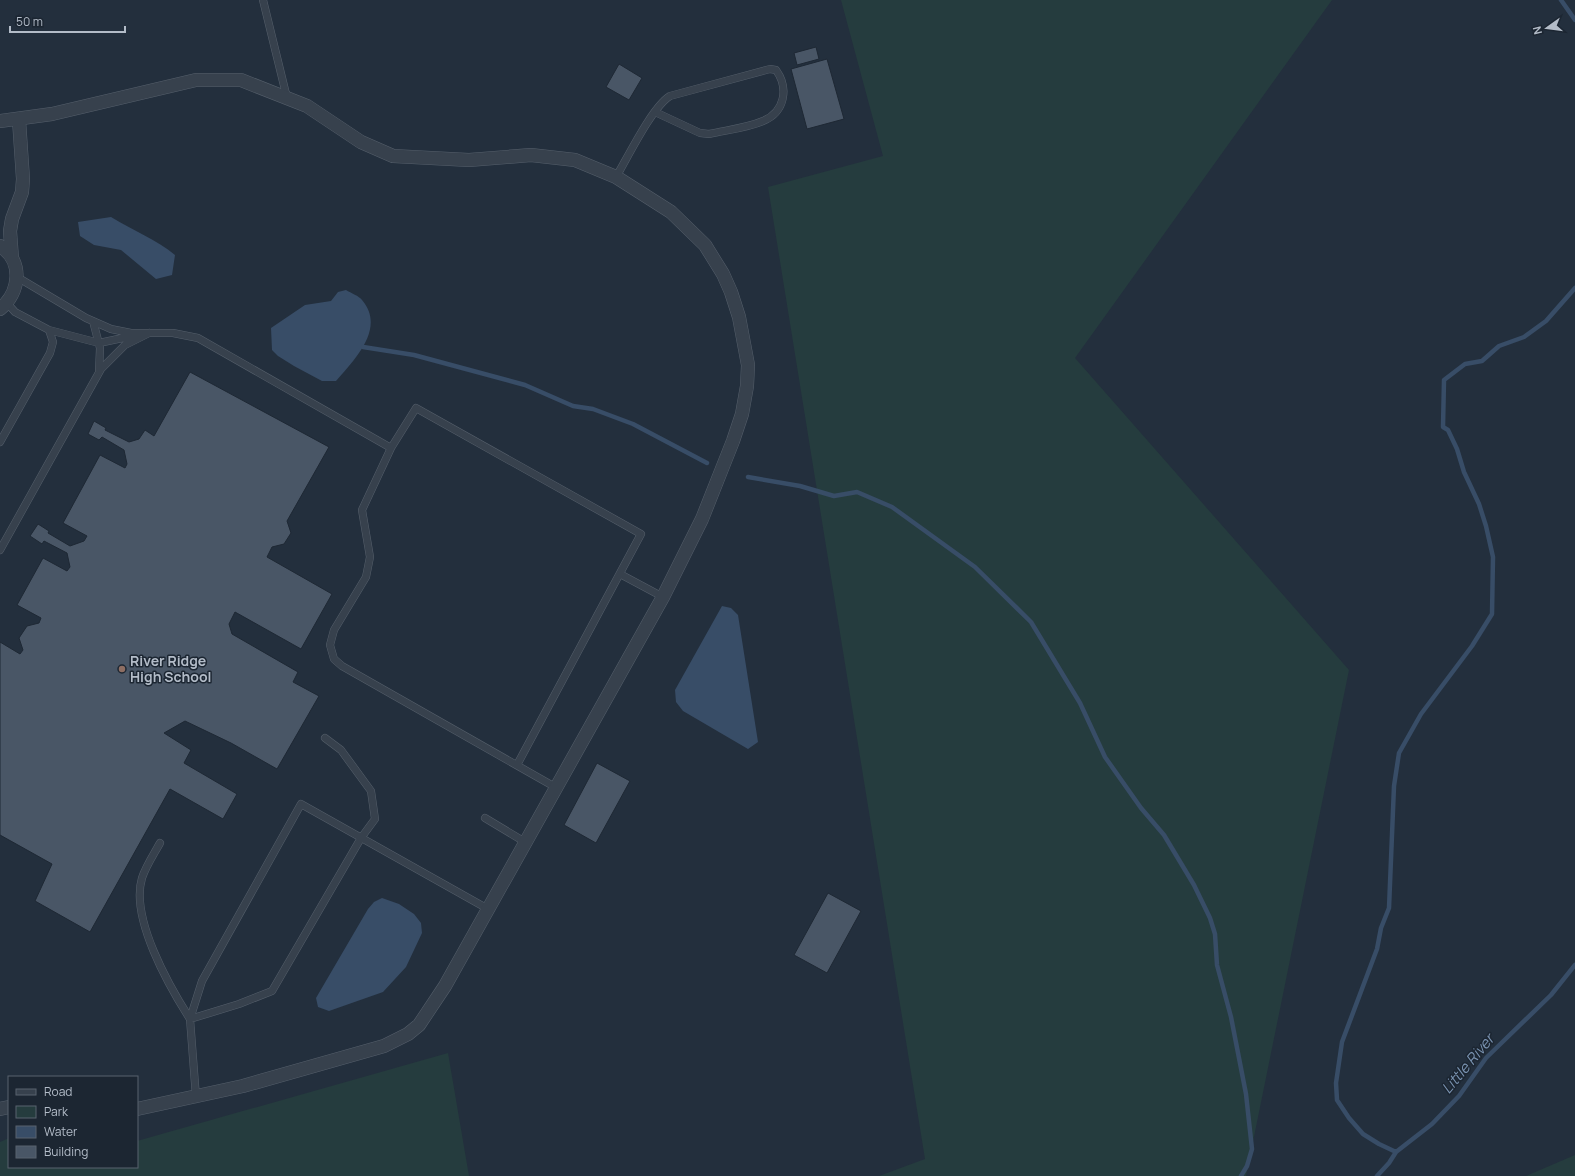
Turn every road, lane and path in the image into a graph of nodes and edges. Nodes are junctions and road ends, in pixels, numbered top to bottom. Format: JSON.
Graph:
{"nodes":[{"id":1,"x":263,"y":0,"type":"edge"},
{"id":2,"x":287,"y":98,"type":"junction"},
{"id":3,"x":655,"y":112,"type":"junction"},
{"id":4,"x":19,"y":120,"type":"junction"},
{"id":5,"x":0,"y":121,"type":"edge"},
{"id":6,"x":616,"y":177,"type":"junction"},
{"id":7,"x":12,"y":219,"type":"junction"},
{"id":8,"x":0,"y":229,"type":"edge"},
{"id":9,"x":0,"y":246,"type":"edge"},
{"id":10,"x":12,"y":258,"type":"junction"},
{"id":11,"x":17,"y":277,"type":"junction"},
{"id":12,"x":4,"y":306,"type":"edge"},
{"id":13,"x":92,"y":321,"type":"junction"},
{"id":14,"x":49,"y":330,"type":"junction"},
{"id":15,"x":151,"y":332,"type":"junction"},
{"id":16,"x":99,"y":343,"type":"junction"},
{"id":17,"x":97,"y":378,"type":"junction"},
{"id":18,"x":0,"y":442,"type":"edge"},
{"id":19,"x":391,"y":448,"type":"junction"},
{"id":20,"x":0,"y":550,"type":"edge"},
{"id":21,"x":620,"y":574,"type":"junction"},
{"id":22,"x":663,"y":597,"type":"junction"},
{"id":23,"x":325,"y":738,"type":"dead end"},
{"id":24,"x":517,"y":765,"type":"junction"},
{"id":25,"x":556,"y":787,"type":"junction"},
{"id":26,"x":485,"y":818,"type":"dead end"},
{"id":27,"x":361,"y":838,"type":"junction"},
{"id":28,"x":525,"y":842,"type":"junction"},
{"id":29,"x":160,"y":843,"type":"dead end"},
{"id":30,"x":488,"y":909,"type":"junction"},
{"id":31,"x":190,"y":1019,"type":"junction"},
{"id":32,"x":196,"y":1097,"type":"junction"},
{"id":33,"x":138,"y":1109,"type":"edge"}],
"edges":[{"from":1,"to":2,"type":"lane"},
{"from":2,"to":4,"type":"street"},
{"from":2,"to":6,"type":"street"},
{"from":3,"to":3,"type":"lane"},
{"from":3,"to":6,"type":"lane"},
{"from":4,"to":5,"type":"street"},
{"from":4,"to":7,"type":"street"},
{"from":6,"to":22,"type":"street"},
{"from":7,"to":8,"type":"street"},
{"from":7,"to":10,"type":"street"},
{"from":9,"to":10,"type":"street"},
{"from":10,"to":11,"type":"street"},
{"from":11,"to":12,"type":"street"},
{"from":11,"to":13,"type":"lane"},
{"from":12,"to":14,"type":"lane"},
{"from":13,"to":15,"type":"lane"},
{"from":13,"to":16,"type":"lane"},
{"from":14,"to":16,"type":"lane"},
{"from":14,"to":18,"type":"lane"},
{"from":15,"to":16,"type":"lane"},
{"from":15,"to":17,"type":"lane"},
{"from":15,"to":19,"type":"lane"},
{"from":16,"to":17,"type":"lane"},
{"from":17,"to":20,"type":"lane"},
{"from":19,"to":21,"type":"lane"},
{"from":19,"to":24,"type":"lane"},
{"from":21,"to":22,"type":"lane"},
{"from":21,"to":24,"type":"lane"},
{"from":22,"to":25,"type":"street"},
{"from":23,"to":27,"type":"lane"},
{"from":24,"to":25,"type":"lane"},
{"from":25,"to":28,"type":"street"},
{"from":26,"to":28,"type":"lane"},
{"from":27,"to":30,"type":"lane"},
{"from":27,"to":31,"type":"lane"},
{"from":27,"to":31,"type":"lane"},
{"from":28,"to":30,"type":"street"},
{"from":29,"to":31,"type":"lane"},
{"from":30,"to":32,"type":"street"},
{"from":31,"to":32,"type":"lane"},
{"from":32,"to":33,"type":"street"}]}
